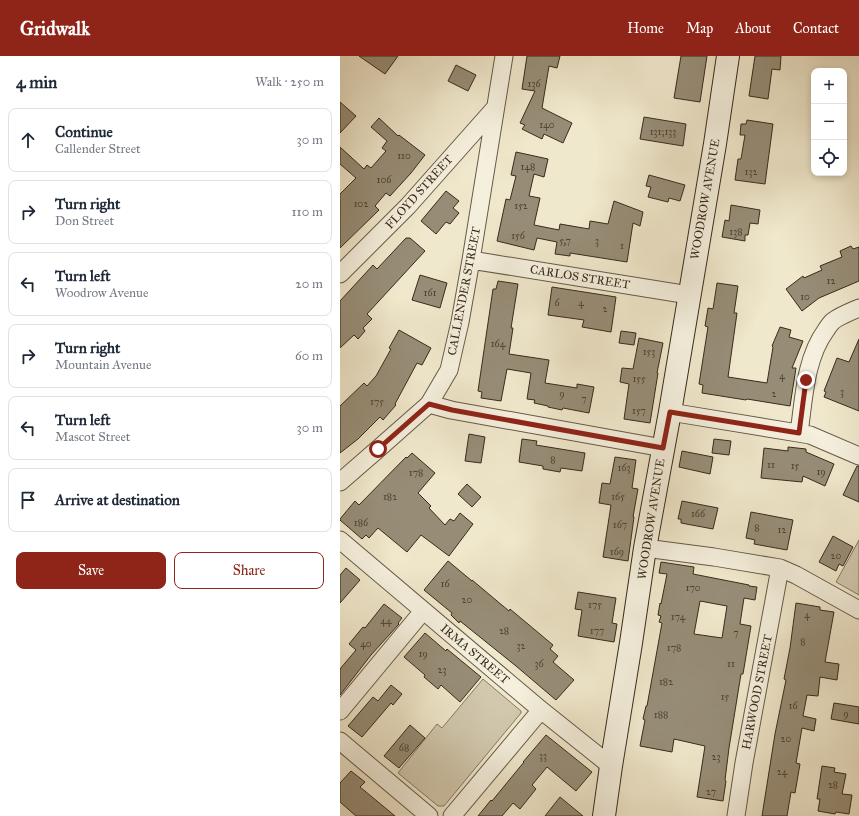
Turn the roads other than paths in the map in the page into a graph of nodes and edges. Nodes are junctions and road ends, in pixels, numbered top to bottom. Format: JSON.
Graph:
{"nodes":[{"id":1,"x":504,"y":56,"type":"edge"},
{"id":2,"x":728,"y":56,"type":"edge"},
{"id":3,"x":495,"y":108,"type":"junction"},
{"id":4,"x":471,"y":260,"type":"junction"},
{"id":5,"x":340,"y":274,"type":"edge"},
{"id":6,"x":689,"y":295,"type":"junction"},
{"id":7,"x":859,"y":308,"type":"edge"},
{"id":8,"x":429,"y":404,"type":"junction"},
{"id":9,"x":670,"y":412,"type":"junction"},
{"id":10,"x":799,"y":433,"type":"junction"},
{"id":11,"x":663,"y":448,"type":"junction"},
{"id":12,"x":859,"y":456,"type":"edge"},
{"id":13,"x":340,"y":482,"type":"edge"},
{"id":14,"x":340,"y":540,"type":"edge"},
{"id":15,"x":645,"y":548,"type":"junction"},
{"id":16,"x":780,"y":568,"type":"junction"},
{"id":17,"x":859,"y":610,"type":"edge"},
{"id":18,"x":423,"y":611,"type":"junction"},
{"id":19,"x":541,"y":710,"type":"junction"},
{"id":20,"x":340,"y":711,"type":"edge"},
{"id":21,"x":340,"y":741,"type":"edge"},
{"id":22,"x":611,"y":766,"type":"junction"},
{"id":23,"x":429,"y":816,"type":"edge"},
{"id":24,"x":452,"y":816,"type":"edge"},
{"id":25,"x":604,"y":816,"type":"edge"},
{"id":26,"x":736,"y":816,"type":"edge"}],
"edges":[{"from":1,"to":3,"type":"street","name":"CALLENDER STREET"},
{"from":2,"to":6,"type":"street","name":"WOODROW AVENUE"},
{"from":3,"to":4,"type":"street","name":"CALLENDER STREET"},
{"from":3,"to":5,"type":"street","name":"FLOYD STREET"},
{"from":4,"to":6,"type":"street","name":"CARLOS STREET"},
{"from":4,"to":8,"type":"street","name":"CALLENDER STREET"},
{"from":6,"to":9,"type":"street","name":"WOODROW AVENUE"},
{"from":7,"to":10,"type":"street"},
{"from":8,"to":11,"type":"street"},
{"from":8,"to":13,"type":"street","name":"CALLENDER STREET"},
{"from":9,"to":10,"type":"street"},
{"from":9,"to":11,"type":"street","name":"WOODROW AVENUE"},
{"from":10,"to":12,"type":"street"},
{"from":11,"to":15,"type":"street","name":"WOODROW AVENUE"},
{"from":14,"to":18,"type":"street","name":"IRMA STREET"},
{"from":15,"to":16,"type":"street"},
{"from":15,"to":22,"type":"street","name":"WOODROW AVENUE"},
{"from":16,"to":17,"type":"street"},
{"from":16,"to":26,"type":"street","name":"HARWOOD STREET"},
{"from":18,"to":19,"type":"street","name":"IRMA STREET"},
{"from":18,"to":20,"type":"street"},
{"from":19,"to":22,"type":"street","name":"IRMA STREET"},
{"from":19,"to":24,"type":"street"},
{"from":21,"to":23,"type":"street"},
{"from":22,"to":25,"type":"street","name":"WOODROW AVENUE"}]}
